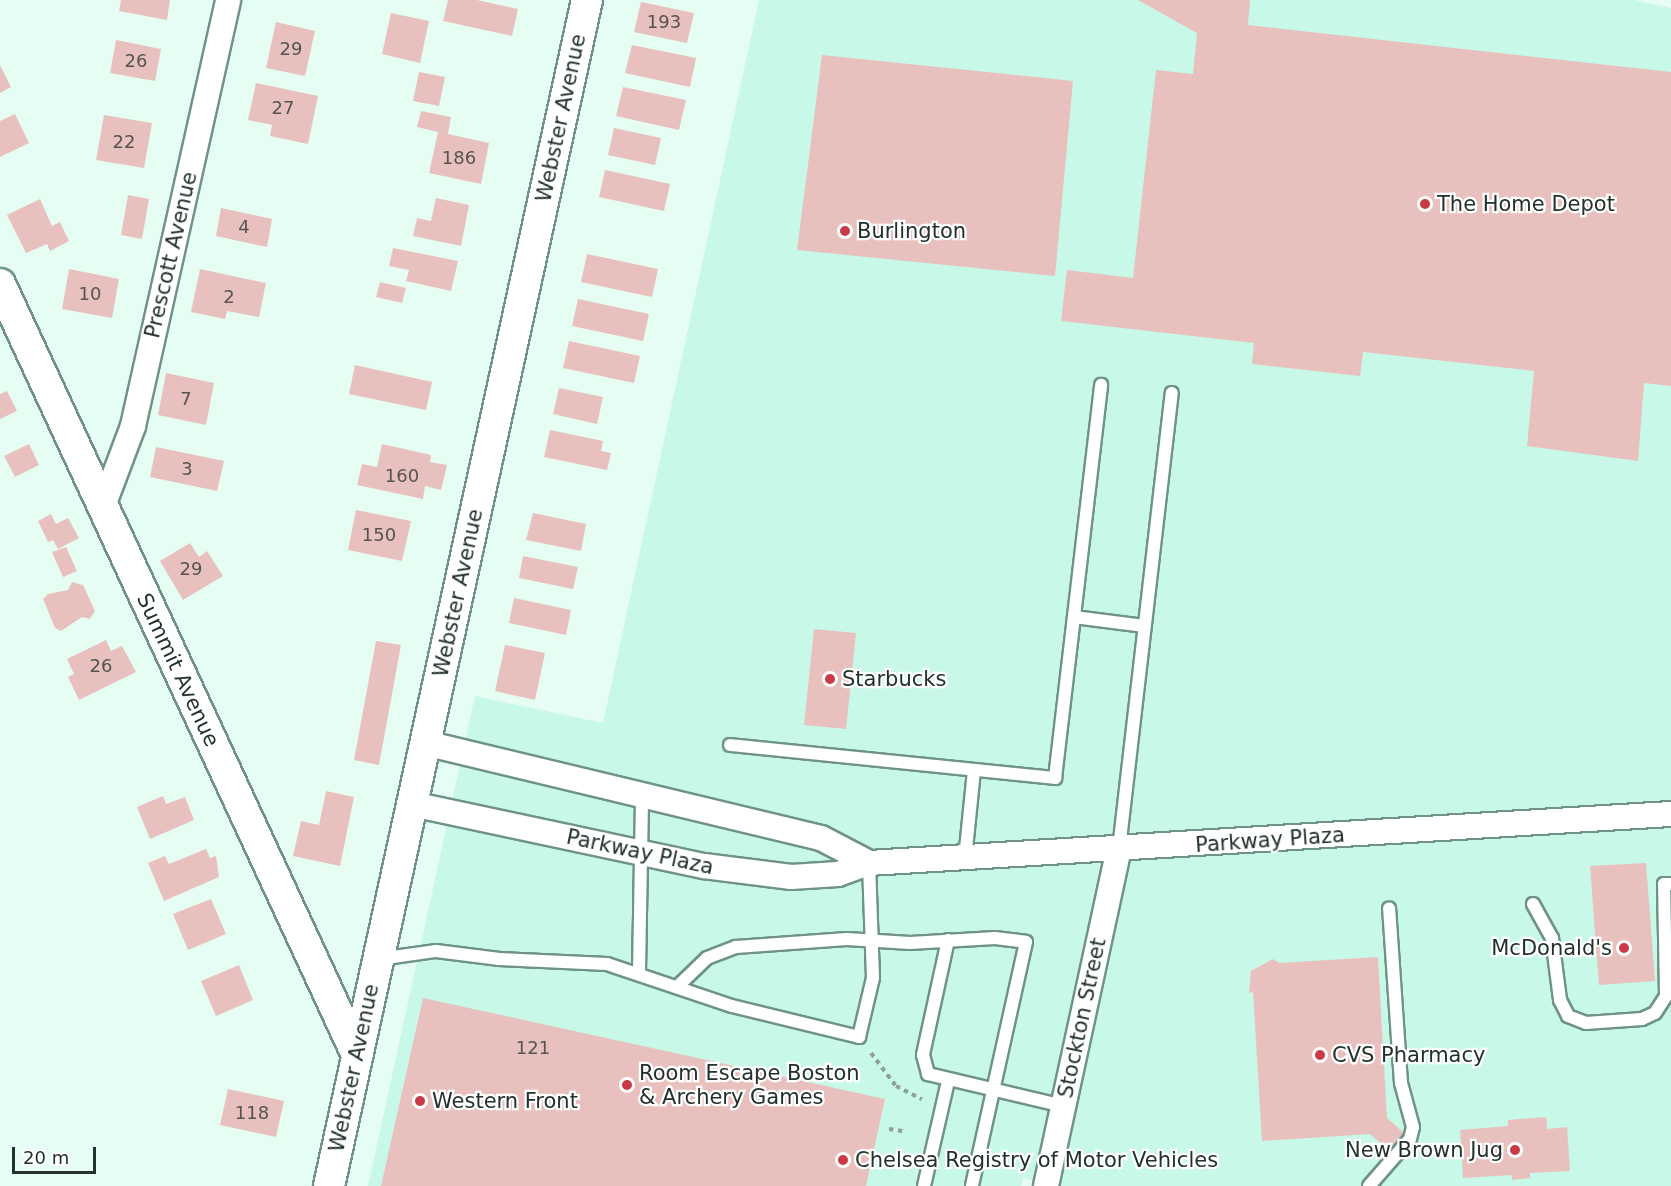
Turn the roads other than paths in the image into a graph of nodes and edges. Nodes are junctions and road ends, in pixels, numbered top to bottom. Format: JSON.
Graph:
{"nodes":[{"id":1,"x":228,"y":0,"type":"edge"},
{"id":2,"x":587,"y":0,"type":"edge"},
{"id":3,"x":0,"y":284,"type":"edge"},
{"id":4,"x":1101,"y":385,"type":"dead end"},
{"id":5,"x":1172,"y":393,"type":"dead end"},
{"id":6,"x":103,"y":506,"type":"junction"},
{"id":7,"x":1074,"y":617,"type":"junction"},
{"id":8,"x":1144,"y":626,"type":"junction"},
{"id":9,"x":425,"y":743,"type":"junction"},
{"id":10,"x":730,"y":745,"type":"dead end"},
{"id":11,"x":974,"y":770,"type":"junction"},
{"id":12,"x":642,"y":795,"type":"junction"},
{"id":13,"x":412,"y":804,"type":"junction"},
{"id":14,"x":1671,"y":814,"type":"edge"},
{"id":15,"x":1119,"y":849,"type":"junction"},
{"id":16,"x":641,"y":852,"type":"junction"},
{"id":17,"x":965,"y":859,"type":"junction"},
{"id":18,"x":869,"y":863,"type":"junction"},
{"id":19,"x":1671,"y":884,"type":"edge"},
{"id":20,"x":1533,"y":904,"type":"dead end"},
{"id":21,"x":1389,"y":908,"type":"dead end"},
{"id":22,"x":872,"y":940,"type":"junction"},
{"id":23,"x":948,"y":940,"type":"junction"},
{"id":24,"x":378,"y":959,"type":"junction"},
{"id":25,"x":639,"y":972,"type":"junction"},
{"id":26,"x":678,"y":986,"type":"junction"},
{"id":27,"x":357,"y":1056,"type":"junction"},
{"id":28,"x":948,"y":1081,"type":"junction"},
{"id":29,"x":993,"y":1090,"type":"junction"},
{"id":30,"x":1063,"y":1106,"type":"junction"},
{"id":31,"x":329,"y":1186,"type":"edge"},
{"id":32,"x":924,"y":1186,"type":"edge"},
{"id":33,"x":972,"y":1186,"type":"edge"},
{"id":34,"x":1046,"y":1186,"type":"edge"},
{"id":35,"x":1369,"y":1186,"type":"edge"}],
"edges":[{"from":1,"to":6,"type":"street","name":"Prescott Avenue"},
{"from":2,"to":9,"type":"street","name":"Webster Avenue"},
{"from":3,"to":6,"type":"street","name":"Summit Avenue"},
{"from":4,"to":7,"type":"lane"},
{"from":5,"to":8,"type":"lane"},
{"from":6,"to":27,"type":"street","name":"Summit Avenue"},
{"from":7,"to":8,"type":"lane"},
{"from":7,"to":11,"type":"lane"},
{"from":8,"to":15,"type":"lane"},
{"from":9,"to":12,"type":"street"},
{"from":9,"to":13,"type":"street","name":"Webster Avenue"},
{"from":10,"to":11,"type":"lane"},
{"from":11,"to":17,"type":"lane"},
{"from":12,"to":16,"type":"lane"},
{"from":12,"to":18,"type":"street"},
{"from":13,"to":16,"type":"street","name":"Parkway Plaza"},
{"from":13,"to":24,"type":"street","name":"Webster Avenue"},
{"from":14,"to":15,"type":"street","name":"Parkway Plaza"},
{"from":15,"to":17,"type":"street","name":"Parkway Plaza"},
{"from":15,"to":30,"type":"street","name":"Stockton Street"},
{"from":16,"to":18,"type":"street","name":"Parkway Plaza"},
{"from":16,"to":25,"type":"lane"},
{"from":17,"to":18,"type":"street","name":"Parkway Plaza"},
{"from":18,"to":22,"type":"lane"},
{"from":19,"to":20,"type":"lane"},
{"from":21,"to":35,"type":"lane"},
{"from":22,"to":23,"type":"lane"},
{"from":22,"to":26,"type":"lane"},
{"from":22,"to":26,"type":"lane"},
{"from":23,"to":28,"type":"lane"},
{"from":23,"to":29,"type":"lane"},
{"from":24,"to":25,"type":"lane"},
{"from":24,"to":27,"type":"street","name":"Webster Avenue"},
{"from":25,"to":26,"type":"lane"},
{"from":27,"to":31,"type":"street","name":"Webster Avenue"},
{"from":28,"to":29,"type":"lane"},
{"from":28,"to":32,"type":"lane"},
{"from":29,"to":30,"type":"lane"},
{"from":29,"to":33,"type":"lane"},
{"from":30,"to":34,"type":"street","name":"Stockton Street"}]}
